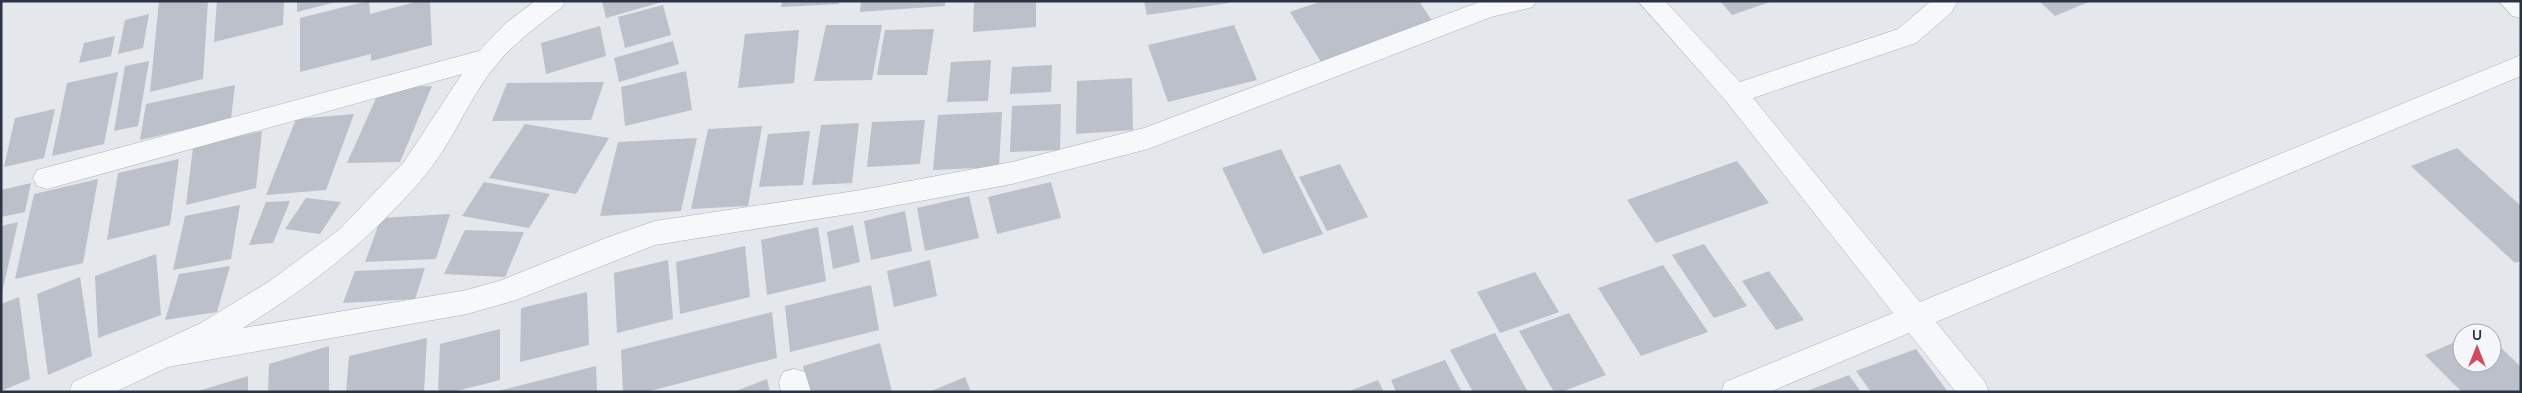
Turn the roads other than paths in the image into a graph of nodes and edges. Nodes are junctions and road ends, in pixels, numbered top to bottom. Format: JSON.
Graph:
{"nodes":[{"id":1,"x":553,"y":1,"type":"edge"},
{"id":2,"x":1524,"y":1,"type":"edge"},
{"id":3,"x":1650,"y":1,"type":"edge"},
{"id":4,"x":1946,"y":1,"type":"edge"},
{"id":5,"x":2511,"y":1,"type":"edge"},
{"id":6,"x":1485,"y":5,"type":"edge"},
{"id":7,"x":2521,"y":9,"type":"edge"},
{"id":8,"x":488,"y":58,"type":"junction"},
{"id":9,"x":2521,"y":65,"type":"edge"},
{"id":10,"x":1735,"y":94,"type":"junction"},
{"id":11,"x":47,"y":178,"type":"dead end"},
{"id":12,"x":1915,"y":318,"type":"junction"},
{"id":13,"x":160,"y":355,"type":"junction"},
{"id":14,"x":84,"y":392,"type":"edge"},
{"id":15,"x":1736,"y":392,"type":"edge"},
{"id":16,"x":1974,"y":392,"type":"edge"}],
"edges":[{"from":1,"to":8,"type":"street"},
{"from":2,"to":6,"type":"street"},
{"from":3,"to":10,"type":"street"},
{"from":4,"to":10,"type":"street"},
{"from":5,"to":7,"type":"street"},
{"from":6,"to":13,"type":"street"},
{"from":8,"to":11,"type":"street"},
{"from":8,"to":13,"type":"street"},
{"from":9,"to":12,"type":"street"},
{"from":10,"to":12,"type":"street"},
{"from":12,"to":15,"type":"street"},
{"from":12,"to":16,"type":"street"},
{"from":13,"to":14,"type":"street"}]}
